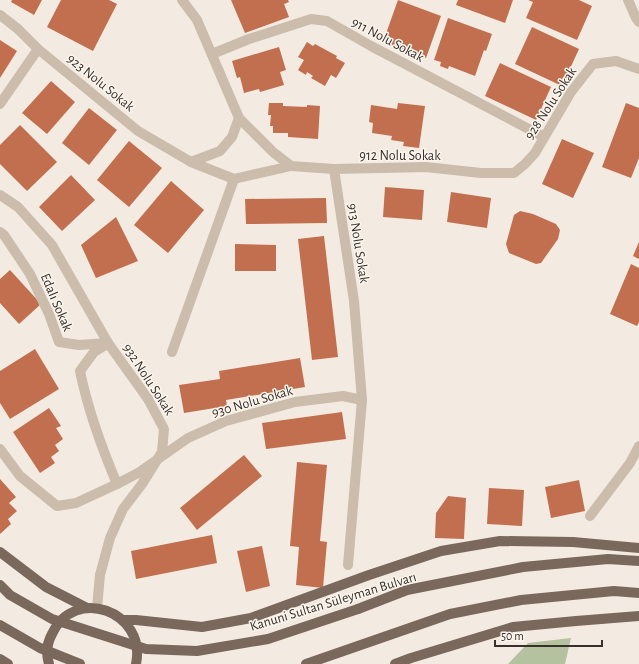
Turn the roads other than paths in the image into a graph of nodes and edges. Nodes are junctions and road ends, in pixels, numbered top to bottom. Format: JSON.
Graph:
{"nodes":[{"id":1,"x":182,"y":0,"type":"edge"},
{"id":2,"x":628,"y":0,"type":"edge"},
{"id":3,"x":0,"y":15,"type":"edge"},
{"id":4,"x":639,"y":22,"type":"edge"},
{"id":5,"x":38,"y":49,"type":"junction"},
{"id":6,"x":212,"y":54,"type":"junction"},
{"id":7,"x":639,"y":69,"type":"edge"},
{"id":8,"x":0,"y":104,"type":"edge"},
{"id":9,"x":239,"y":118,"type":"junction"},
{"id":10,"x":544,"y":137,"type":"junction"},
{"id":11,"x":191,"y":162,"type":"junction"},
{"id":12,"x":291,"y":166,"type":"junction"},
{"id":13,"x":334,"y":170,"type":"junction"},
{"id":14,"x":514,"y":173,"type":"joint"},
{"id":15,"x":234,"y":179,"type":"junction"},
{"id":16,"x":0,"y":195,"type":"edge"},
{"id":17,"x":0,"y":232,"type":"edge"},
{"id":18,"x":108,"y":343,"type":"junction"},
{"id":19,"x":172,"y":352,"type":"dead end"},
{"id":20,"x":362,"y":400,"type":"junction"},
{"id":21,"x":639,"y":446,"type":"edge"},
{"id":22,"x":0,"y":449,"type":"edge"},
{"id":23,"x":117,"y":484,"type":"junction"},
{"id":24,"x":590,"y":516,"type":"dead end"},
{"id":25,"x":639,"y":548,"type":"edge"},
{"id":26,"x":0,"y":552,"type":"edge"},
{"id":27,"x":639,"y":561,"type":"edge"},
{"id":28,"x":348,"y":565,"type":"dead end"},
{"id":29,"x":0,"y":585,"type":"edge"},
{"id":30,"x":639,"y":594,"type":"edge"},
{"id":31,"x":92,"y":608,"type":"junction"},
{"id":32,"x":639,"y":616,"type":"edge"},
{"id":33,"x":124,"y":620,"type":"junction"},
{"id":34,"x":0,"y":625,"type":"edge"},
{"id":35,"x":0,"y":659,"type":"edge"},
{"id":36,"x":8,"y":664,"type":"edge"},
{"id":37,"x":49,"y":664,"type":"edge"},
{"id":38,"x":80,"y":664,"type":"edge"},
{"id":39,"x":136,"y":664,"type":"edge"},
{"id":40,"x":306,"y":664,"type":"edge"},
{"id":41,"x":395,"y":664,"type":"edge"}],
"edges":[{"from":1,"to":6,"type":"street"},
{"from":2,"to":4,"type":"street"},
{"from":3,"to":5,"type":"street","name":"923 Nolu Sokak"},
{"from":5,"to":8,"type":"street"},
{"from":5,"to":11,"type":"street","name":"923 Nolu Sokak"},
{"from":6,"to":9,"type":"street"},
{"from":6,"to":10,"type":"street","name":"911 Nolu Sokak"},
{"from":7,"to":10,"type":"street","name":"928 Nolu Sokak"},
{"from":9,"to":11,"type":"street"},
{"from":9,"to":12,"type":"street"},
{"from":10,"to":14,"type":"street","name":"928 Nolu Sokak"},
{"from":11,"to":15,"type":"street","name":"923 Nolu Sokak"},
{"from":12,"to":13,"type":"street"},
{"from":12,"to":15,"type":"street"},
{"from":13,"to":14,"type":"street","name":"912 Nolu Sokak"},
{"from":13,"to":20,"type":"street","name":"913 Nolu Sokak"},
{"from":15,"to":19,"type":"street"},
{"from":16,"to":18,"type":"street","name":"932 Nolu Sokak"},
{"from":17,"to":18,"type":"street","name":"Edalı Sokak"},
{"from":18,"to":23,"type":"street","name":"932 Nolu Sokak"},
{"from":18,"to":31,"type":"street","name":"932 Nolu Sokak","bridge":true},
{"from":20,"to":23,"type":"street","name":"930 Nolu Sokak"},
{"from":20,"to":28,"type":"street","name":"913 Nolu Sokak"},
{"from":21,"to":24,"type":"street"},
{"from":22,"to":23,"type":"street","name":"930 Nolu Sokak"},
{"from":25,"to":33,"type":"main road"},
{"from":26,"to":31,"type":"main road"},
{"from":27,"to":29,"type":"main road","name":"Kanuni Sultan Süleyman Bulvarı","bridge":true},
{"from":30,"to":40,"type":"main road"},
{"from":31,"to":33,"type":"main road"},
{"from":31,"to":37,"type":"main road"},
{"from":32,"to":41,"type":"main road"},
{"from":33,"to":39,"type":"main road"},
{"from":34,"to":38,"type":"main road","bridge":true},
{"from":35,"to":36,"type":"main road"}]}
